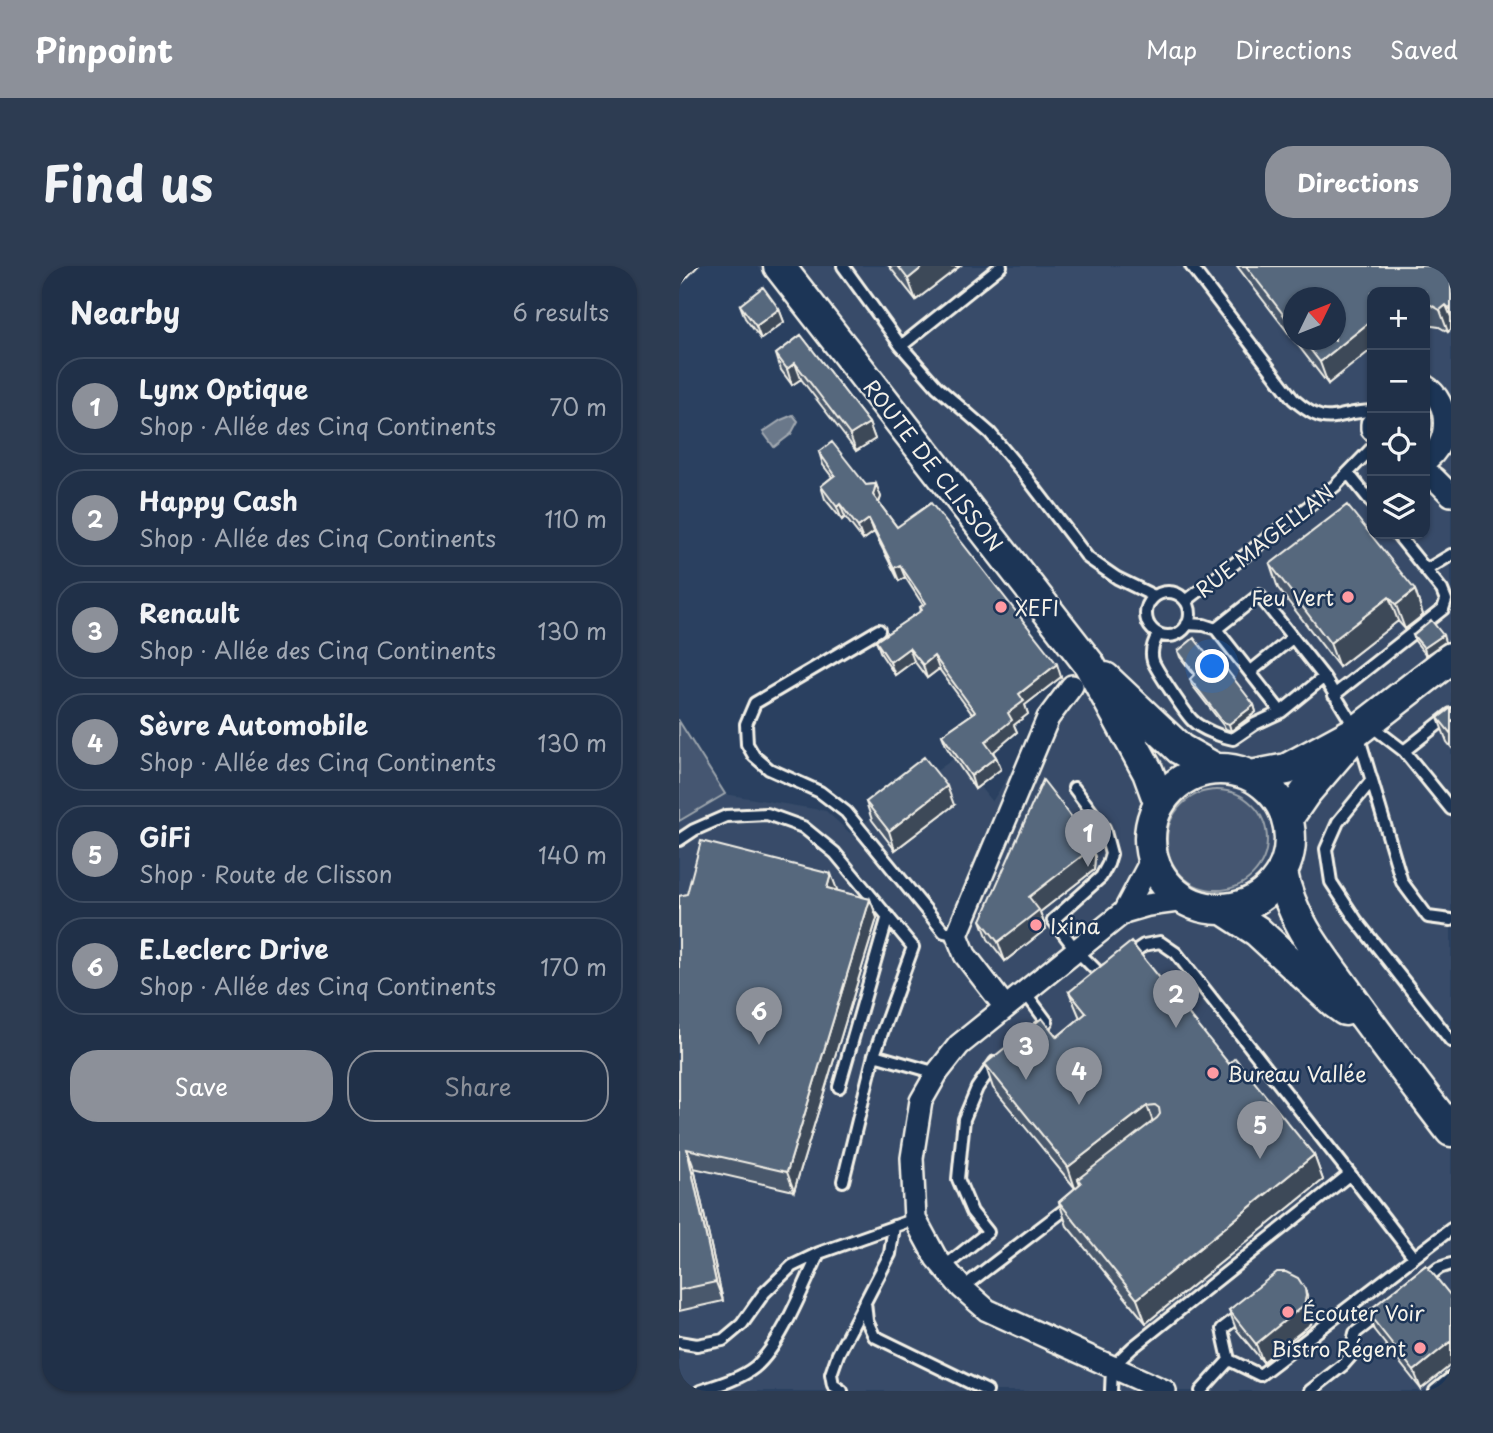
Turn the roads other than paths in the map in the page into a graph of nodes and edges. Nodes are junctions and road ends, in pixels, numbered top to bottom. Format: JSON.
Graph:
{"nodes":[{"id":1,"x":779,"y":266,"type":"edge"},
{"id":2,"x":843,"y":266,"type":"edge"},
{"id":3,"x":1191,"y":266,"type":"edge"},
{"id":4,"x":994,"y":268,"type":"edge"},
{"id":5,"x":901,"y":346,"type":"junction"},
{"id":6,"x":1430,"y":388,"type":"edge"},
{"id":7,"x":1448,"y":398,"type":"edge"},
{"id":8,"x":1367,"y":411,"type":"edge"},
{"id":9,"x":1450,"y":438,"type":"edge"},
{"id":10,"x":1367,"y":453,"type":"edge"},
{"id":11,"x":1430,"y":458,"type":"edge"},
{"id":12,"x":1348,"y":473,"type":"junction"},
{"id":13,"x":1430,"y":475,"type":"edge"},
{"id":14,"x":1451,"y":495,"type":"edge"},
{"id":15,"x":1367,"y":497,"type":"edge"},
{"id":16,"x":1401,"y":539,"type":"edge"},
{"id":17,"x":1451,"y":555,"type":"edge"},
{"id":18,"x":1426,"y":570,"type":"junction"},
{"id":19,"x":1154,"y":596,"type":"junction"},
{"id":20,"x":1186,"y":601,"type":"junction"},
{"id":21,"x":1187,"y":624,"type":"junction"},
{"id":22,"x":1216,"y":629,"type":"junction"},
{"id":23,"x":879,"y":630,"type":"dead end"},
{"id":24,"x":1158,"y":635,"type":"junction"},
{"id":25,"x":1293,"y":638,"type":"junction"},
{"id":26,"x":1451,"y":658,"type":"edge"},
{"id":27,"x":1250,"y":673,"type":"junction"},
{"id":28,"x":1081,"y":675,"type":"junction"},
{"id":29,"x":1324,"y":677,"type":"junction"},
{"id":30,"x":1334,"y":695,"type":"junction"},
{"id":31,"x":1281,"y":712,"type":"junction"},
{"id":32,"x":1451,"y":714,"type":"edge"},
{"id":33,"x":1362,"y":727,"type":"junction"},
{"id":34,"x":1404,"y":751,"type":"junction"},
{"id":35,"x":1214,"y":768,"type":"junction"},
{"id":36,"x":1251,"y":776,"type":"junction"},
{"id":37,"x":1372,"y":779,"type":"junction"},
{"id":38,"x":1074,"y":788,"type":"dead end"},
{"id":39,"x":1159,"y":802,"type":"junction"},
{"id":40,"x":1451,"y":809,"type":"edge"},
{"id":41,"x":1287,"y":819,"type":"junction"},
{"id":42,"x":679,"y":840,"type":"edge"},
{"id":43,"x":1152,"y":859,"type":"junction"},
{"id":44,"x":1282,"y":872,"type":"junction"},
{"id":45,"x":1185,"y":900,"type":"junction"},
{"id":46,"x":1223,"y":909,"type":"junction"},
{"id":47,"x":1124,"y":912,"type":"junction"},
{"id":48,"x":888,"y":916,"type":"junction"},
{"id":49,"x":1451,"y":920,"type":"edge"},
{"id":50,"x":957,"y":935,"type":"junction"},
{"id":51,"x":1076,"y":950,"type":"junction"},
{"id":52,"x":1024,"y":991,"type":"junction"},
{"id":53,"x":1005,"y":1007,"type":"junction"},
{"id":54,"x":1376,"y":1034,"type":"junction"},
{"id":55,"x":1027,"y":1038,"type":"edge"},
{"id":56,"x":1451,"y":1041,"type":"edge"},
{"id":57,"x":1006,"y":1053,"type":"edge"},
{"id":58,"x":874,"y":1055,"type":"junction"},
{"id":59,"x":937,"y":1073,"type":"junction"},
{"id":60,"x":839,"y":1087,"type":"dead end"},
{"id":61,"x":1451,"y":1131,"type":"edge"},
{"id":62,"x":1350,"y":1174,"type":"junction"},
{"id":63,"x":843,"y":1181,"type":"dead end"},
{"id":64,"x":1083,"y":1195,"type":"edge"},
{"id":65,"x":915,"y":1219,"type":"junction"},
{"id":66,"x":894,"y":1226,"type":"junction"},
{"id":67,"x":1451,"y":1229,"type":"edge"},
{"id":68,"x":819,"y":1253,"type":"junction"},
{"id":69,"x":1415,"y":1257,"type":"junction"},
{"id":70,"x":1451,"y":1264,"type":"edge"},
{"id":71,"x":944,"y":1267,"type":"junction"},
{"id":72,"x":1418,"y":1284,"type":"edge"},
{"id":73,"x":961,"y":1288,"type":"junction"},
{"id":74,"x":865,"y":1302,"type":"junction"},
{"id":75,"x":1253,"y":1305,"type":"edge"},
{"id":76,"x":1387,"y":1309,"type":"edge"},
{"id":77,"x":679,"y":1342,"type":"edge"},
{"id":78,"x":1229,"y":1360,"type":"junction"},
{"id":79,"x":1112,"y":1367,"type":"junction"},
{"id":80,"x":1451,"y":1378,"type":"edge"},
{"id":81,"x":835,"y":1389,"type":"edge"},
{"id":82,"x":700,"y":1391,"type":"edge"},
{"id":83,"x":986,"y":1391,"type":"edge"},
{"id":84,"x":1111,"y":1391,"type":"edge"},
{"id":85,"x":1165,"y":1391,"type":"edge"},
{"id":86,"x":1201,"y":1391,"type":"edge"},
{"id":87,"x":1310,"y":1391,"type":"edge"},
{"id":88,"x":1435,"y":1391,"type":"edge"}],
"edges":[{"from":1,"to":28,"type":"main road","name":"ROUTE DE CLISSON"},
{"from":2,"to":5,"type":"lane"},
{"from":3,"to":8,"type":"lane"},
{"from":4,"to":5,"type":"lane"},
{"from":5,"to":19,"type":"lane"},
{"from":6,"to":7,"type":"street"},
{"from":7,"to":9,"type":"street"},
{"from":9,"to":11,"type":"street"},
{"from":10,"to":12,"type":"lane","name":"RUE MAGELLAN"},
{"from":12,"to":15,"type":"lane"},
{"from":12,"to":20,"type":"lane","name":"RUE MAGELLAN"},
{"from":13,"to":14,"type":"street"},
{"from":16,"to":18,"type":"lane"},
{"from":17,"to":18,"type":"lane"},
{"from":18,"to":30,"type":"lane"},
{"from":19,"to":20,"type":"lane"},
{"from":19,"to":24,"type":"lane"},
{"from":20,"to":21,"type":"lane"},
{"from":21,"to":22,"type":"lane"},
{"from":21,"to":24,"type":"lane"},
{"from":22,"to":25,"type":"lane"},
{"from":22,"to":27,"type":"lane"},
{"from":23,"to":50,"type":"lane"},
{"from":24,"to":31,"type":"lane"},
{"from":25,"to":27,"type":"lane"},
{"from":25,"to":29,"type":"lane"},
{"from":26,"to":33,"type":"main road"},
{"from":27,"to":31,"type":"lane"},
{"from":28,"to":35,"type":"main road","name":"ROUTE DE CLISSON"},
{"from":28,"to":39,"type":"main road","name":"ROUTE DE CLISSON"},
{"from":28,"to":50,"type":"street"},
{"from":29,"to":30,"type":"lane"},
{"from":29,"to":31,"type":"lane"},
{"from":30,"to":33,"type":"lane"},
{"from":32,"to":34,"type":"lane"},
{"from":33,"to":34,"type":"lane"},
{"from":33,"to":36,"type":"main road"},
{"from":33,"to":37,"type":"lane"},
{"from":33,"to":41,"type":"main road"},
{"from":34,"to":40,"type":"lane"},
{"from":35,"to":36,"type":"main road","name":"ROUTE DE CLISSON"},
{"from":35,"to":39,"type":"main road"},
{"from":36,"to":41,"type":"main road","name":"ROUTE DE CLISSON"},
{"from":37,"to":49,"type":"lane"},
{"from":37,"to":56,"type":"lane"},
{"from":38,"to":51,"type":"lane"},
{"from":39,"to":43,"type":"main road"},
{"from":41,"to":44,"type":"main road","name":"ROUTE DE CLISSON"},
{"from":42,"to":48,"type":"lane"},
{"from":43,"to":45,"type":"main road"},
{"from":43,"to":47,"type":"street"},
{"from":44,"to":46,"type":"main road"},
{"from":44,"to":54,"type":"main road"},
{"from":45,"to":46,"type":"main road"},
{"from":45,"to":47,"type":"street"},
{"from":46,"to":54,"type":"main road"},
{"from":47,"to":51,"type":"street"},
{"from":48,"to":58,"type":"lane"},
{"from":48,"to":60,"type":"lane"},
{"from":50,"to":53,"type":"street"},
{"from":51,"to":52,"type":"street"},
{"from":51,"to":62,"type":"lane"},
{"from":52,"to":53,"type":"street"},
{"from":52,"to":55,"type":"lane"},
{"from":53,"to":59,"type":"street"},
{"from":54,"to":61,"type":"main road"},
{"from":57,"to":71,"type":"lane"},
{"from":58,"to":59,"type":"lane"},
{"from":58,"to":63,"type":"lane"},
{"from":59,"to":65,"type":"street"},
{"from":62,"to":69,"type":"lane"},
{"from":62,"to":79,"type":"lane"},
{"from":64,"to":73,"type":"lane"},
{"from":65,"to":66,"type":"lane"},
{"from":65,"to":71,"type":"street"},
{"from":66,"to":68,"type":"lane"},
{"from":66,"to":74,"type":"lane"},
{"from":67,"to":69,"type":"lane"},
{"from":68,"to":77,"type":"lane"},
{"from":68,"to":82,"type":"lane"},
{"from":69,"to":78,"type":"lane"},
{"from":70,"to":72,"type":"lane"},
{"from":71,"to":73,"type":"street"},
{"from":73,"to":79,"type":"street"},
{"from":74,"to":81,"type":"lane"},
{"from":74,"to":83,"type":"lane"},
{"from":75,"to":78,"type":"lane"},
{"from":76,"to":87,"type":"lane"},
{"from":78,"to":86,"type":"lane"},
{"from":79,"to":84,"type":"lane"},
{"from":79,"to":85,"type":"street"},
{"from":80,"to":88,"type":"lane"}]}
